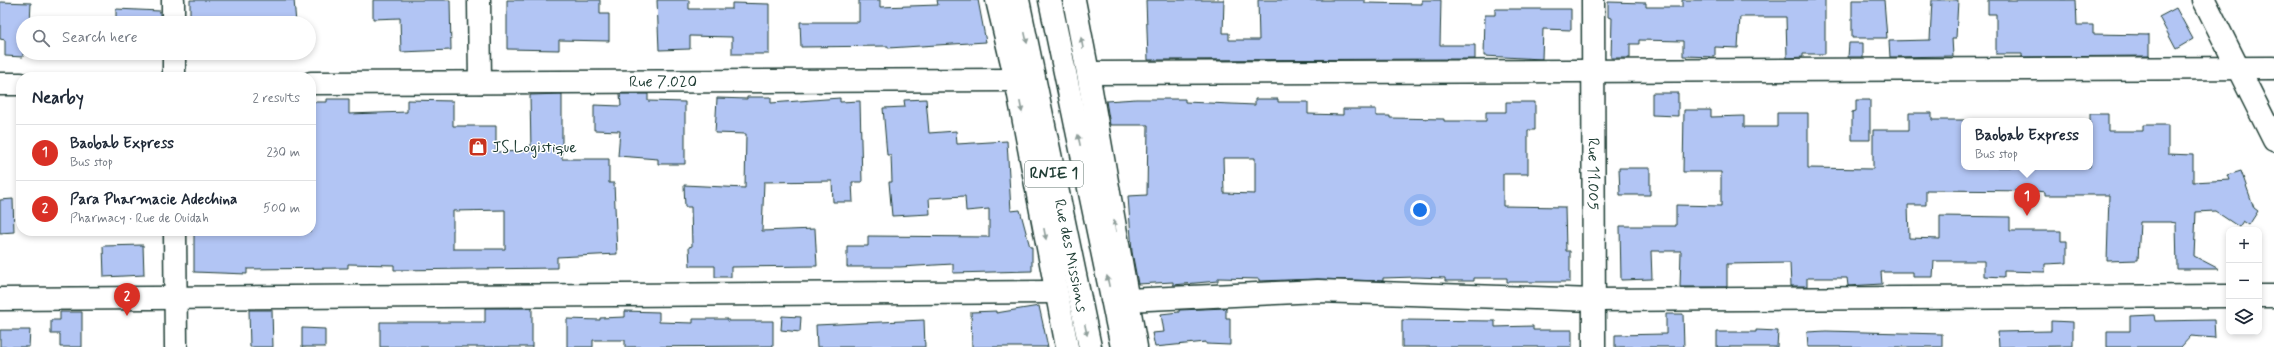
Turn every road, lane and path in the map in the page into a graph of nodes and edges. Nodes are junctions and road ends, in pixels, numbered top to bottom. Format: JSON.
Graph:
{"nodes":[{"id":1,"x":173,"y":0,"type":"edge"},
{"id":2,"x":479,"y":0,"type":"edge"},
{"id":3,"x":998,"y":0,"type":"edge"},
{"id":4,"x":1018,"y":0,"type":"edge"},
{"id":5,"x":1050,"y":0,"type":"edge"},
{"id":6,"x":1074,"y":0,"type":"edge"},
{"id":7,"x":1594,"y":0,"type":"edge"},
{"id":8,"x":2204,"y":0,"type":"edge"},
{"id":9,"x":173,"y":16,"type":"edge"},
{"id":10,"x":174,"y":60,"type":"edge"},
{"id":11,"x":2239,"y":68,"type":"junction"},
{"id":12,"x":2274,"y":68,"type":"edge"},
{"id":13,"x":1593,"y":71,"type":"junction"},
{"id":14,"x":174,"y":72,"type":"edge"},
{"id":15,"x":1088,"y":73,"type":"junction"},
{"id":16,"x":1016,"y":80,"type":"junction"},
{"id":17,"x":480,"y":82,"type":"junction"},
{"id":18,"x":316,"y":83,"type":"edge"},
{"id":19,"x":0,"y":84,"type":"edge"},
{"id":20,"x":16,"y":84,"type":"edge"},
{"id":21,"x":2274,"y":140,"type":"edge"},
{"id":22,"x":175,"y":236,"type":"edge"},
{"id":23,"x":1056,"y":292,"type":"junction"},
{"id":24,"x":2226,"y":296,"type":"edge"},
{"id":25,"x":2262,"y":296,"type":"edge"},
{"id":26,"x":2274,"y":296,"type":"edge"},
{"id":27,"x":176,"y":298,"type":"junction"},
{"id":28,"x":0,"y":299,"type":"edge"},
{"id":29,"x":1127,"y":300,"type":"junction"},
{"id":30,"x":1594,"y":300,"type":"junction"},
{"id":31,"x":176,"y":347,"type":"edge"},
{"id":32,"x":1067,"y":347,"type":"edge"},
{"id":33,"x":1090,"y":347,"type":"edge"},
{"id":34,"x":1122,"y":347,"type":"edge"},
{"id":35,"x":1136,"y":347,"type":"edge"},
{"id":36,"x":1594,"y":347,"type":"edge"}],
"edges":[{"from":1,"to":9,"type":"main road"},
{"from":2,"to":17,"type":"main road"},
{"from":3,"to":16,"type":"main road"},
{"from":4,"to":33,"type":"main road","name":"Rue des Missions","number":"RNIE 1","one_way":true},
{"from":34,"to":5,"type":"main road","name":"Rue des Missions","number":"RNIE 1","one_way":true},
{"from":15,"to":6,"type":"main road","one_way":true},
{"from":7,"to":13,"type":"main road","name":"Rue 11.005"},
{"from":8,"to":11,"type":"main road"},
{"from":10,"to":14,"type":"main road"},
{"from":11,"to":12,"type":"main road"},
{"from":11,"to":13,"type":"main road"},
{"from":11,"to":21,"type":"main road"},
{"from":13,"to":15,"type":"main road"},
{"from":13,"to":30,"type":"main road","name":"Rue 11.005"},
{"from":29,"to":15,"type":"main road","one_way":true},
{"from":16,"to":17,"type":"main road","name":"Rue 7.020"},
{"from":16,"to":23,"type":"main road","one_way":true},
{"from":17,"to":18,"type":"main road","name":"Rue 7.020"},
{"from":19,"to":20,"type":"main road"},
{"from":22,"to":27,"type":"main road"},
{"from":23,"to":27,"type":"main road"},
{"from":23,"to":32,"type":"main road"},
{"from":24,"to":30,"type":"main road"},
{"from":25,"to":26,"type":"main road"},
{"from":27,"to":28,"type":"main road"},
{"from":27,"to":31,"type":"main road"},
{"from":29,"to":30,"type":"main road"},
{"from":29,"to":35,"type":"main road"},
{"from":30,"to":36,"type":"main road","name":"Rue 11.005"}]}
